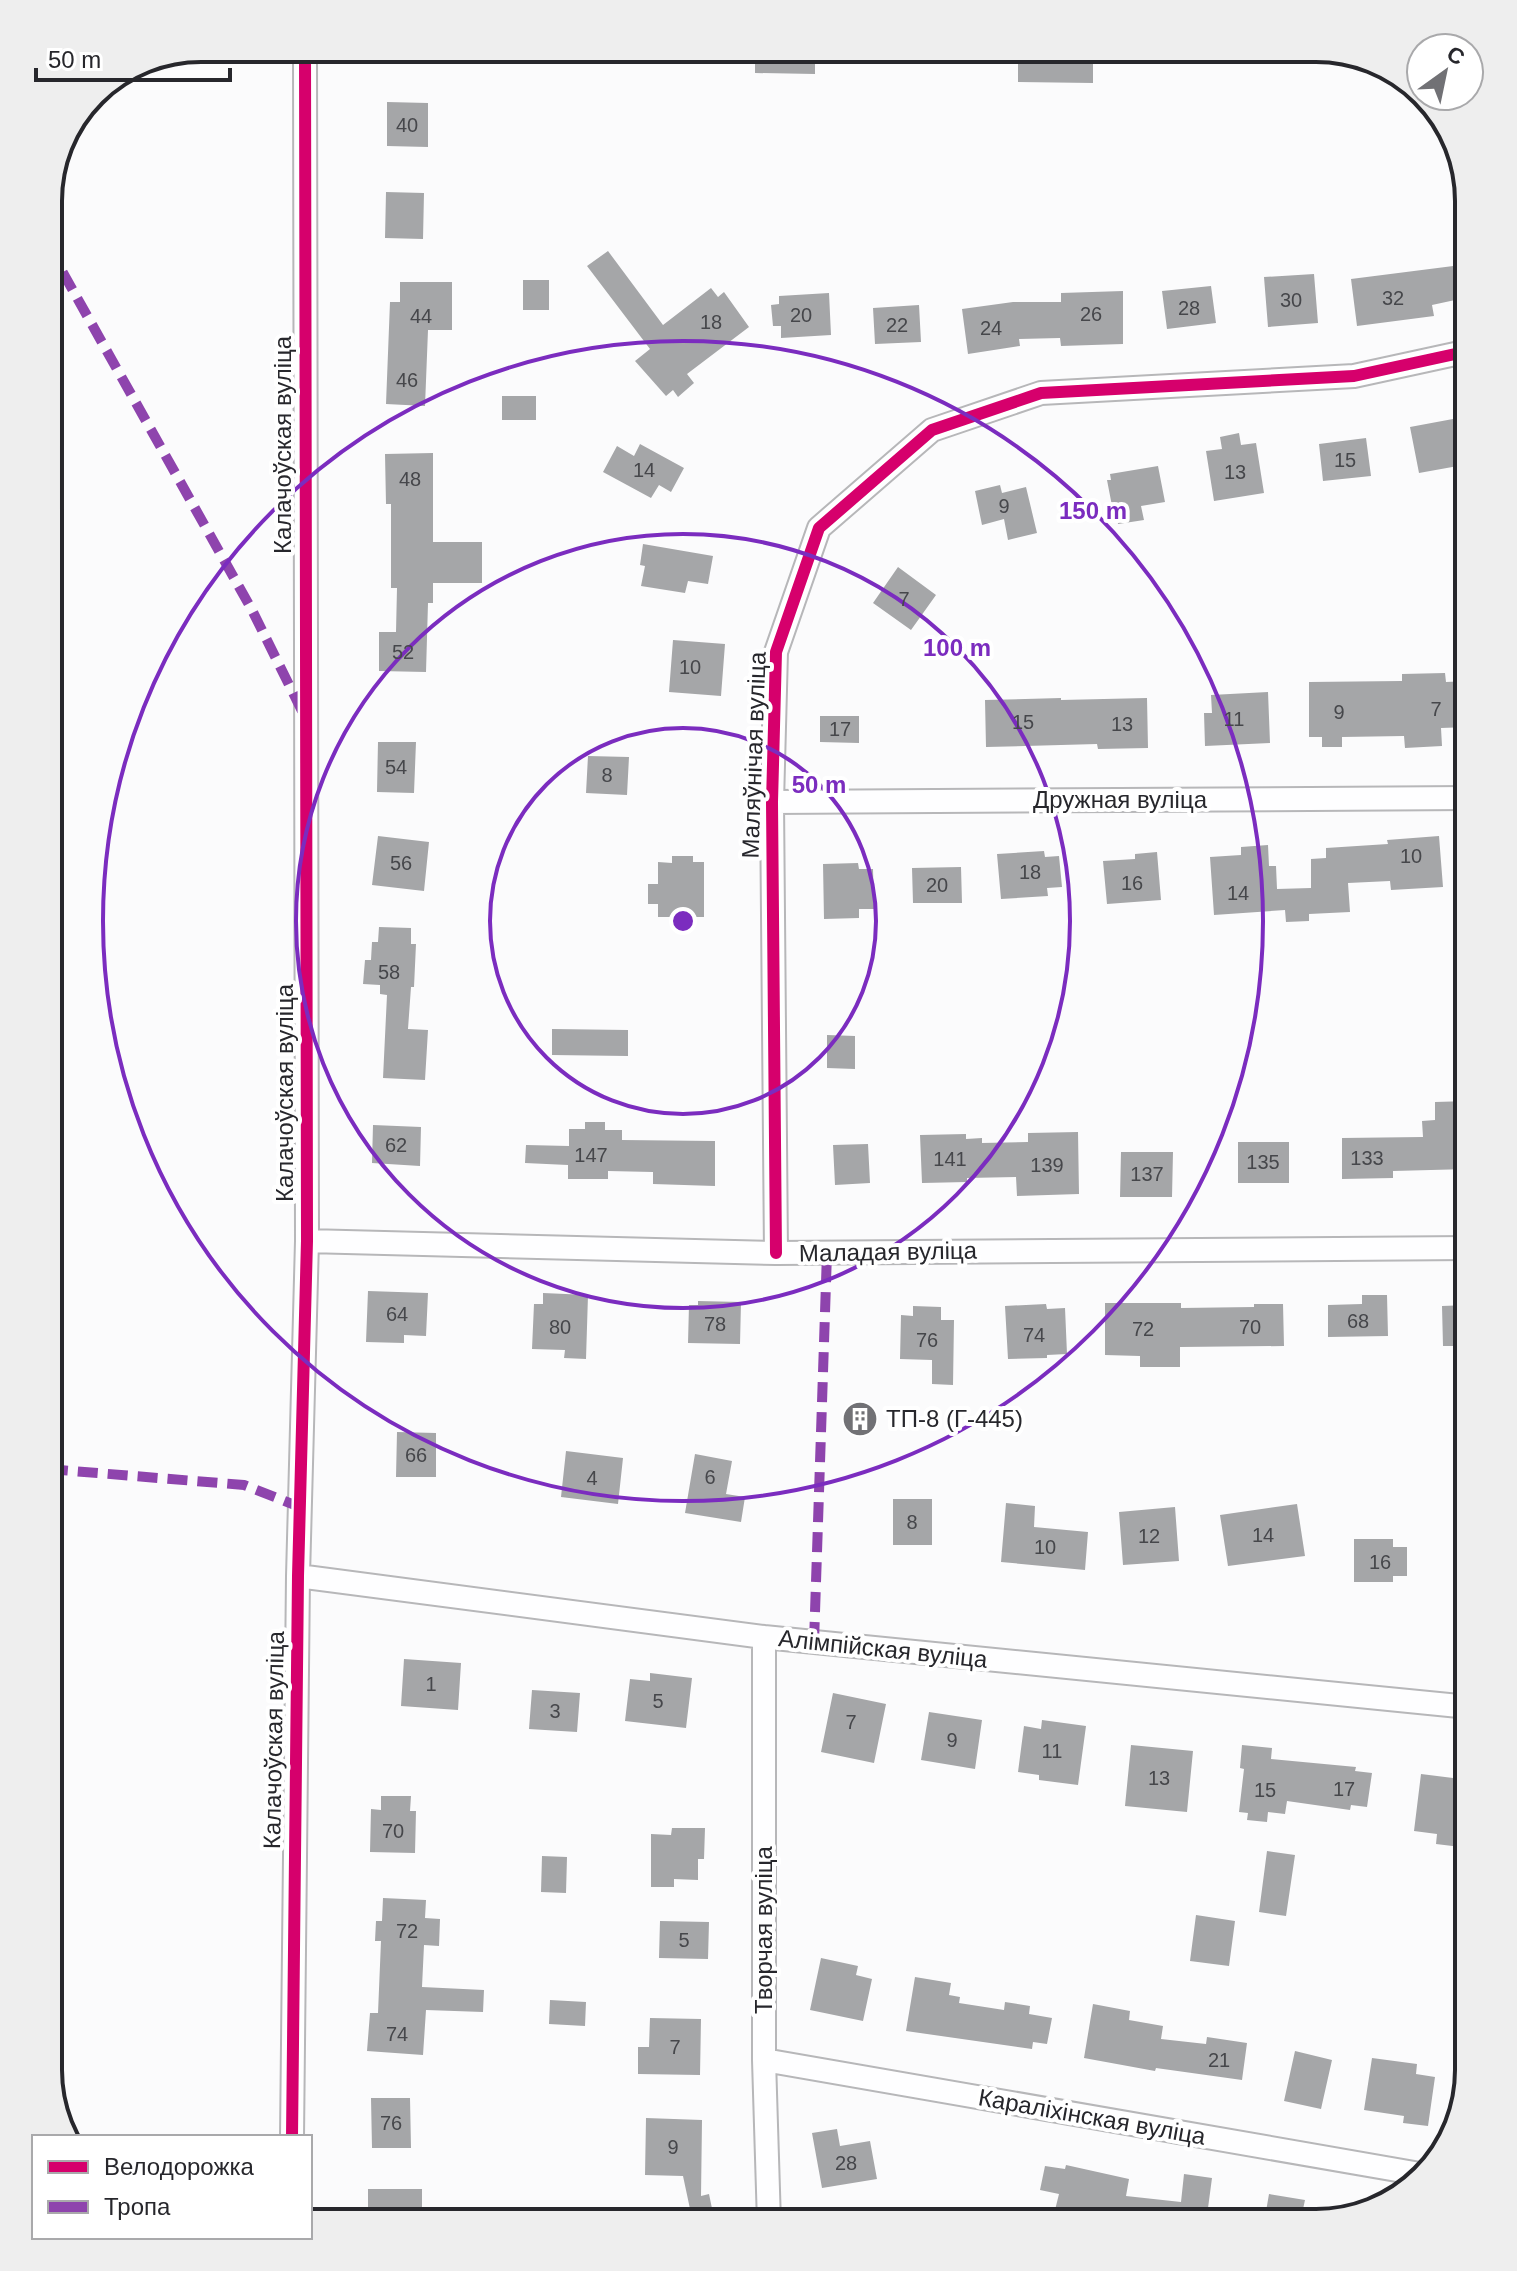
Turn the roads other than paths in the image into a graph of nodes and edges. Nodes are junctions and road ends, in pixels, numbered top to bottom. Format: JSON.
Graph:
{"nodes":[{"id":1,"x":305,"y":62,"type":"edge"},
{"id":2,"x":1455,"y":354,"type":"edge"},
{"id":3,"x":1455,"y":798,"type":"edge"},
{"id":4,"x":772,"y":802,"type":"junction"},
{"id":5,"x":307,"y":1241,"type":"junction"},
{"id":6,"x":1455,"y":1248,"type":"edge"},
{"id":7,"x":776,"y":1253,"type":"junction"},
{"id":8,"x":298,"y":1576,"type":"junction"},
{"id":9,"x":764,"y":1637,"type":"junction"},
{"id":10,"x":1455,"y":1706,"type":"edge"},
{"id":11,"x":764,"y":2060,"type":"junction"},
{"id":12,"x":292,"y":2135,"type":"edge"},
{"id":13,"x":1409,"y":2172,"type":"edge"},
{"id":14,"x":769,"y":2209,"type":"edge"}],
"edges":[{"from":1,"to":5,"type":"street","name":"Калачоўская вуліца"},
{"from":2,"to":4,"type":"street","name":"Маляўнічая вуліца"},
{"from":3,"to":4,"type":"street","name":"Дружная вуліца"},
{"from":4,"to":7,"type":"street","name":"Маляўнічая вуліца"},
{"from":5,"to":7,"type":"street","name":"Маладая вуліца"},
{"from":5,"to":8,"type":"street","name":"Калачоўская вуліца"},
{"from":6,"to":7,"type":"street","name":"Маладая вуліца"},
{"from":8,"to":9,"type":"street","name":"Алімпійская вуліца"},
{"from":8,"to":12,"type":"street","name":"Калачоўская вуліца"},
{"from":9,"to":10,"type":"street","name":"Алімпійская вуліца"},
{"from":9,"to":11,"type":"street","name":"Творчая вуліца"},
{"from":11,"to":13,"type":"street","name":"Караліхінская вуліца"},
{"from":11,"to":14,"type":"street","name":"Творчая вуліца"}]}
